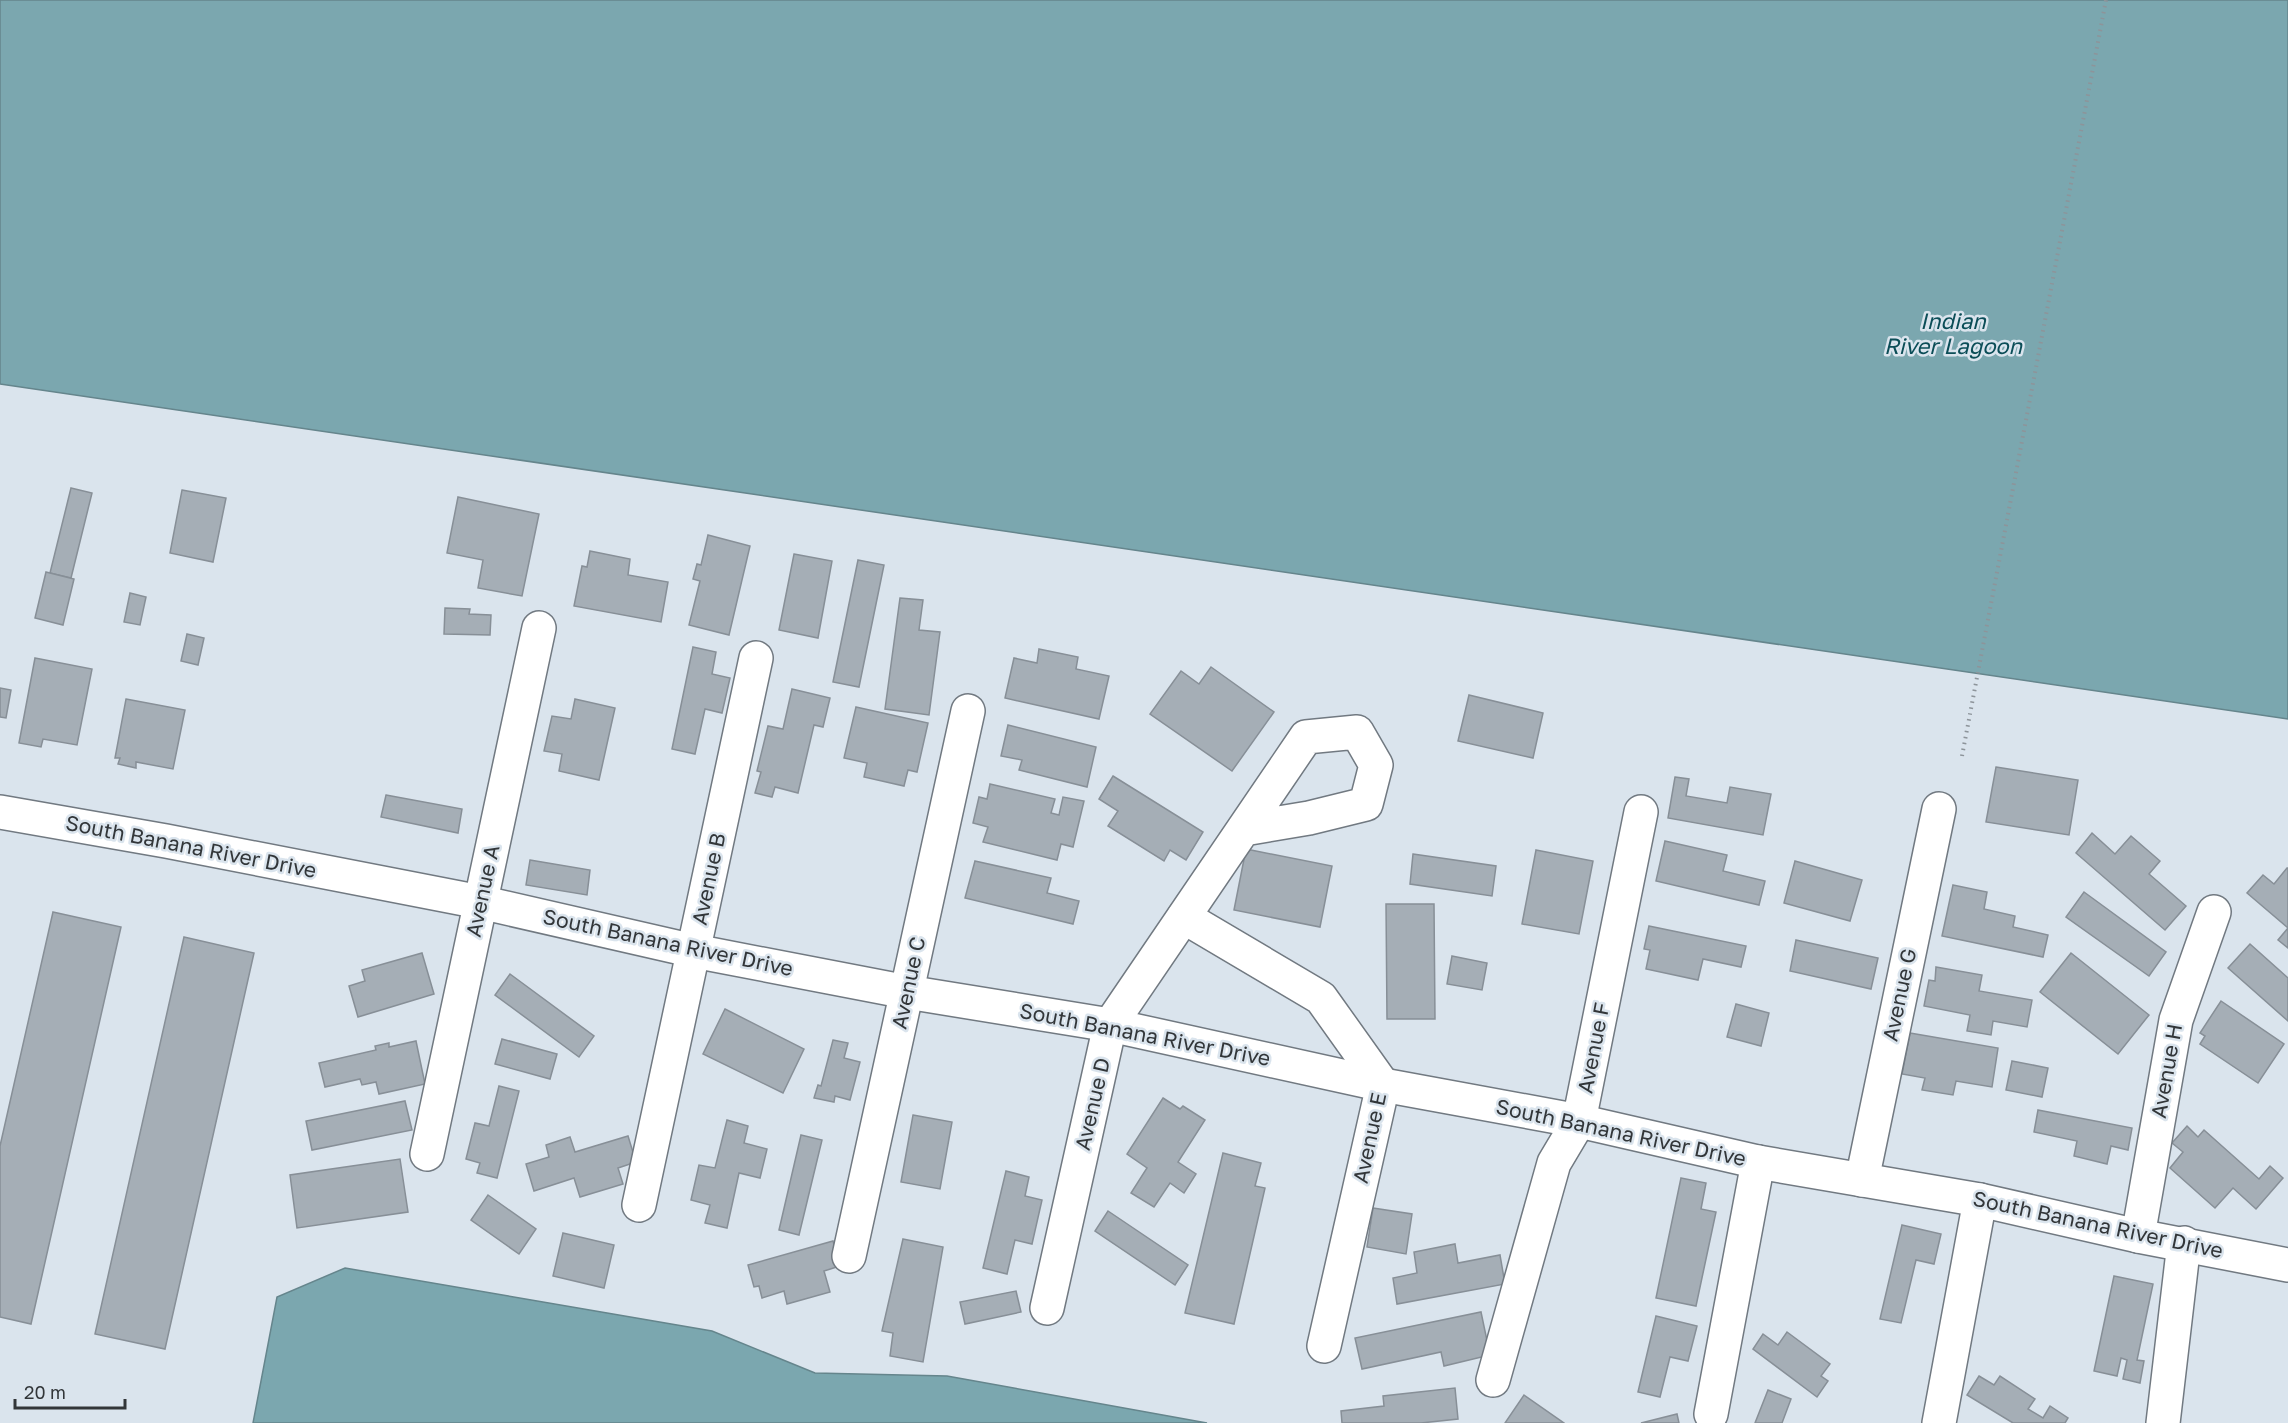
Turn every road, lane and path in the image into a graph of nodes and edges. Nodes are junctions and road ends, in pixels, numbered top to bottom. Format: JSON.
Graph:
{"nodes":[{"id":1,"x":2106,"y":0,"type":"edge"},
{"id":2,"x":539,"y":628,"type":"dead end"},
{"id":3,"x":756,"y":658,"type":"dead end"},
{"id":4,"x":968,"y":711,"type":"dead end"},
{"id":5,"x":1962,"y":756,"type":"dead end"},
{"id":6,"x":1939,"y":809,"type":"dead end"},
{"id":7,"x":0,"y":812,"type":"edge"},
{"id":8,"x":1641,"y":812,"type":"dead end"},
{"id":9,"x":1244,"y":829,"type":"dead end"},
{"id":10,"x":480,"y":902,"type":"junction"},
{"id":11,"x":2214,"y":912,"type":"dead end"},
{"id":12,"x":1184,"y":917,"type":"junction"},
{"id":13,"x":694,"y":951,"type":"junction"},
{"id":14,"x":907,"y":992,"type":"junction"},
{"id":15,"x":1110,"y":1025,"type":"junction"},
{"id":16,"x":1383,"y":1084,"type":"junction"},
{"id":17,"x":1579,"y":1121,"type":"junction"},
{"id":18,"x":427,"y":1154,"type":"dead end"},
{"id":19,"x":1758,"y":1162,"type":"junction"},
{"id":20,"x":1862,"y":1180,"type":"junction"},
{"id":21,"x":1980,"y":1200,"type":"junction"},
{"id":22,"x":639,"y":1205,"type":"dead end"},
{"id":23,"x":2138,"y":1236,"type":"junction"},
{"id":24,"x":2184,"y":1243,"type":"junction"},
{"id":25,"x":849,"y":1256,"type":"dead end"},
{"id":26,"x":2288,"y":1265,"type":"edge"},
{"id":27,"x":1047,"y":1308,"type":"dead end"},
{"id":28,"x":1324,"y":1346,"type":"dead end"},
{"id":29,"x":1493,"y":1380,"type":"dead end"},
{"id":30,"x":1711,"y":1414,"type":"dead end"},
{"id":31,"x":1939,"y":1423,"type":"edge"},
{"id":32,"x":2163,"y":1423,"type":"edge"}],
"edges":[{"from":1,"to":5,"type":"path"},
{"from":2,"to":10,"type":"street","name":"Avenue A"},
{"from":3,"to":13,"type":"street","name":"Avenue B"},
{"from":4,"to":14,"type":"street","name":"Avenue C"},
{"from":6,"to":20,"type":"street","name":"Avenue G"},
{"from":7,"to":10,"type":"street","name":"South Banana River Drive"},
{"from":8,"to":17,"type":"street","name":"Avenue F"},
{"from":9,"to":12,"type":"street","name":"Avenue D"},
{"from":10,"to":13,"type":"street","name":"South Banana River Drive"},
{"from":10,"to":18,"type":"street","name":"Avenue A"},
{"from":11,"to":23,"type":"street","name":"Avenue H"},
{"from":12,"to":15,"type":"street","name":"Avenue D"},
{"from":12,"to":16,"type":"street","name":"Avenue E"},
{"from":13,"to":14,"type":"street","name":"South Banana River Drive"},
{"from":13,"to":22,"type":"street","name":"Avenue B"},
{"from":14,"to":15,"type":"street","name":"South Banana River Drive"},
{"from":14,"to":25,"type":"street","name":"Avenue C"},
{"from":15,"to":16,"type":"street","name":"South Banana River Drive"},
{"from":15,"to":27,"type":"street","name":"Avenue D"},
{"from":16,"to":17,"type":"street","name":"South Banana River Drive"},
{"from":16,"to":28,"type":"street","name":"Avenue E"},
{"from":17,"to":19,"type":"street","name":"South Banana River Drive"},
{"from":17,"to":29,"type":"street","name":"Avenue F"},
{"from":19,"to":20,"type":"street","name":"South Banana River Drive"},
{"from":19,"to":30,"type":"street"},
{"from":20,"to":21,"type":"street","name":"South Banana River Drive"},
{"from":21,"to":23,"type":"street","name":"South Banana River Drive"},
{"from":21,"to":31,"type":"street"},
{"from":23,"to":24,"type":"street","name":"South Banana River Drive"},
{"from":24,"to":26,"type":"street","name":"South Banana River Drive"},
{"from":24,"to":32,"type":"street"}]}
